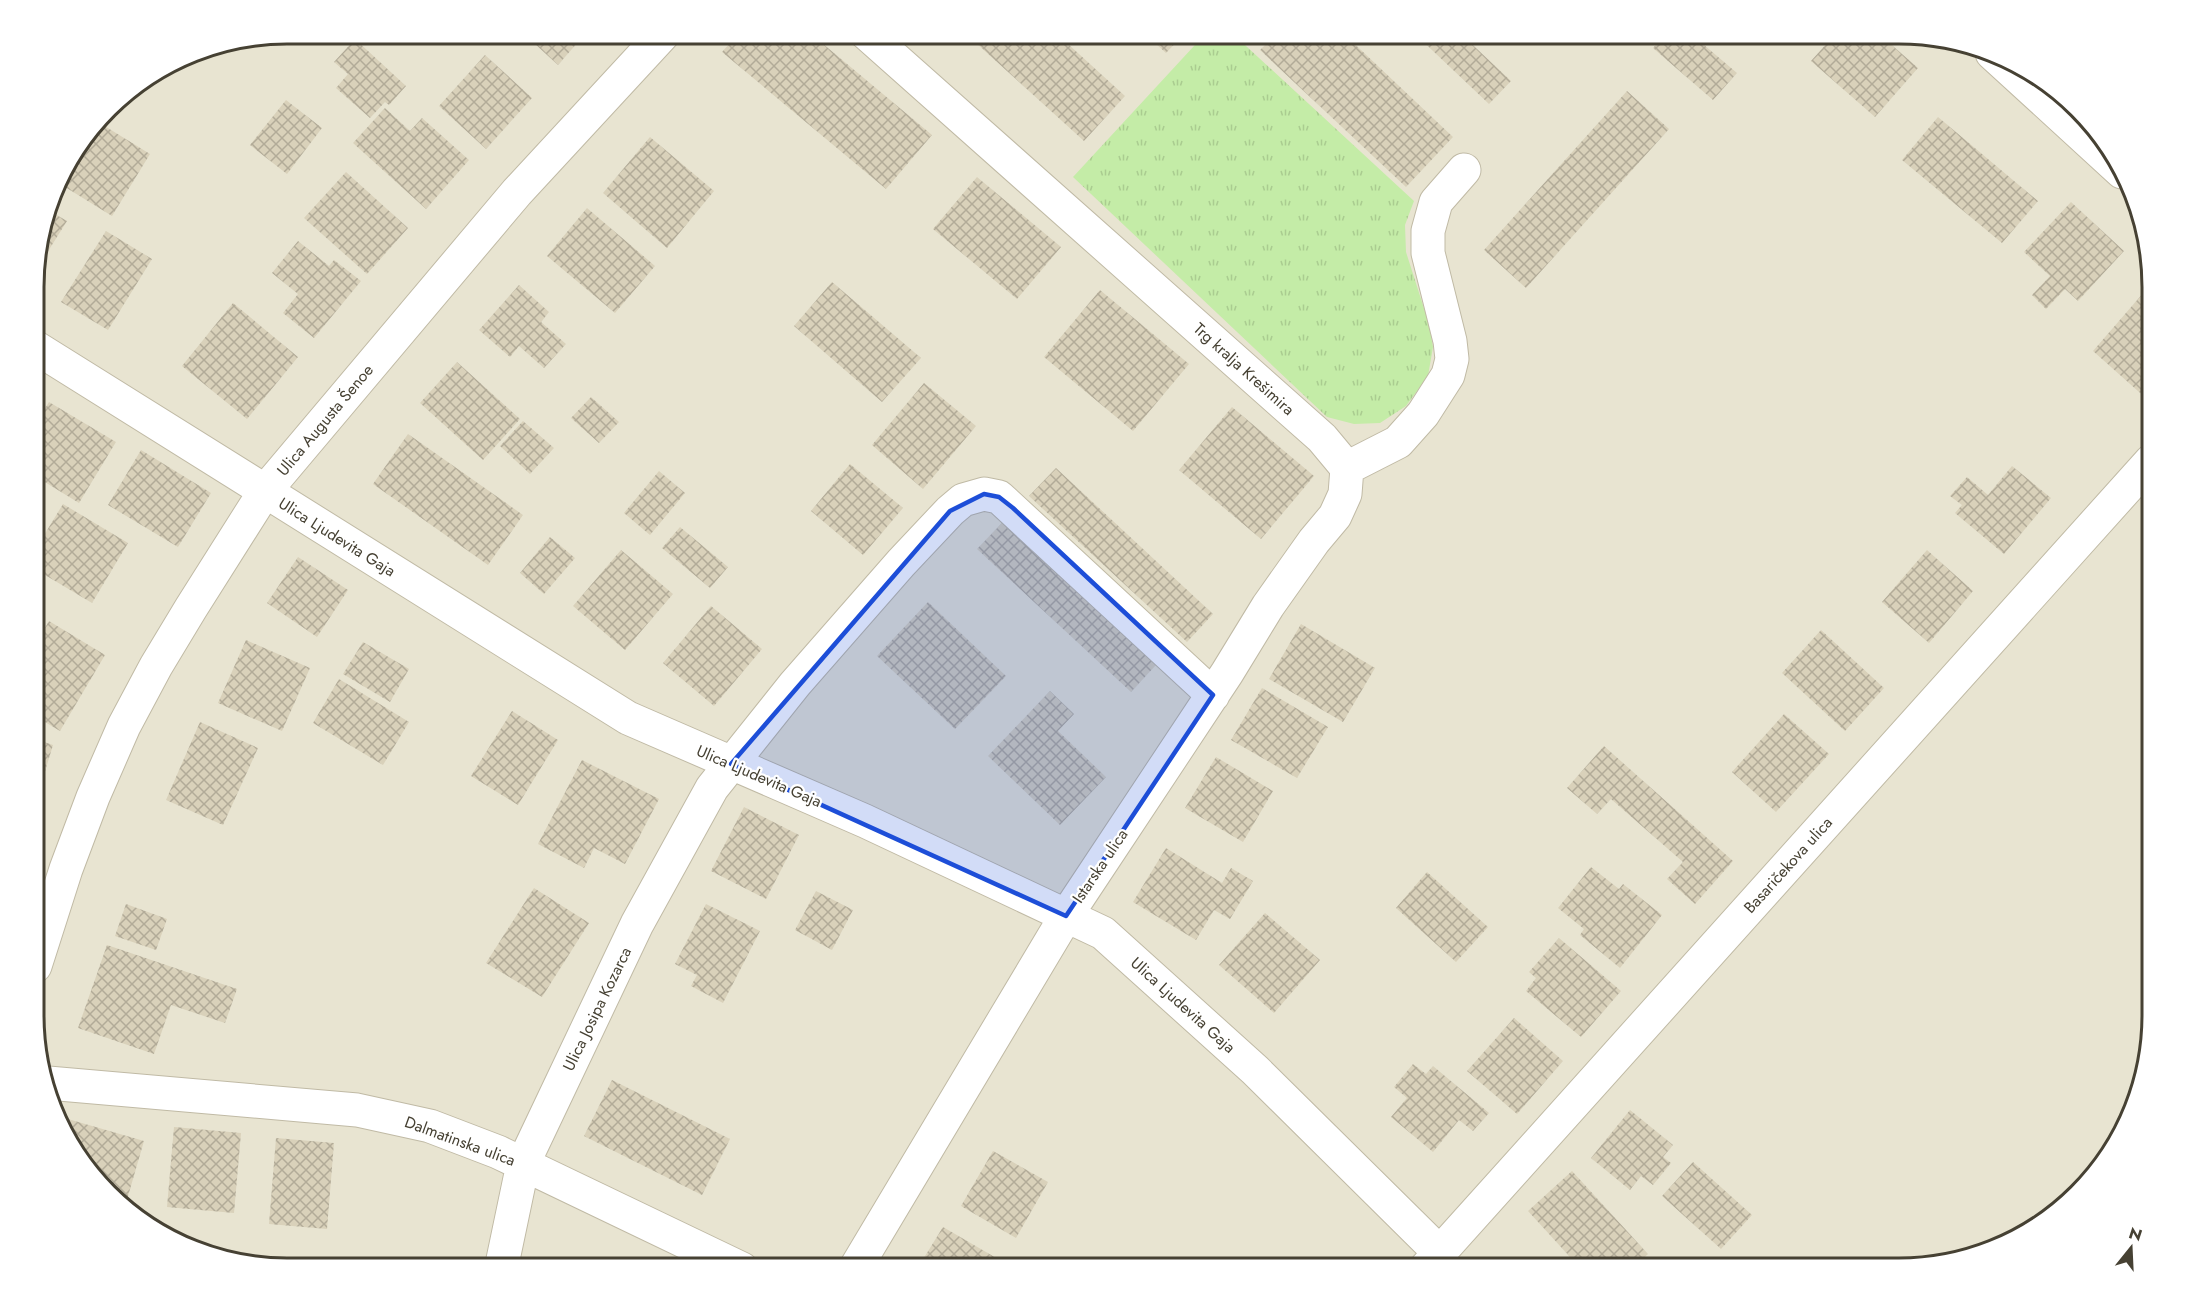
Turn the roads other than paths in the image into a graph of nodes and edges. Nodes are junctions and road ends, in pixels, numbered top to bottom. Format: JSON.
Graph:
{"nodes":[{"id":1,"x":654,"y":44,"type":"edge"},
{"id":2,"x":878,"y":44,"type":"edge"},
{"id":3,"x":2014,"y":73,"type":"edge"},
{"id":4,"x":2103,"y":155,"type":"edge"},
{"id":5,"x":1464,"y":170,"type":"dead end"},
{"id":6,"x":44,"y":353,"type":"edge"},
{"id":7,"x":1347,"y":468,"type":"junction"},
{"id":8,"x":2142,"y":471,"type":"edge"},
{"id":9,"x":265,"y":491,"type":"junction"},
{"id":10,"x":1213,"y":695,"type":"junction"},
{"id":11,"x":730,"y":765,"type":"junction"},
{"id":12,"x":1066,"y":916,"type":"junction"},
{"id":13,"x":44,"y":938,"type":"edge"},
{"id":14,"x":53,"y":1083,"type":"edge"},
{"id":15,"x":523,"y":1164,"type":"junction"},
{"id":16,"x":503,"y":1258,"type":"edge"},
{"id":17,"x":719,"y":1258,"type":"edge"},
{"id":18,"x":862,"y":1258,"type":"edge"},
{"id":19,"x":1429,"y":1258,"type":"edge"},
{"id":20,"x":1435,"y":1258,"type":"edge"}],
"edges":[{"from":1,"to":9,"type":"street","name":"Ulica Augusta Šenoe"},
{"from":2,"to":7,"type":"street","name":"Trg kralja Krešimira"},
{"from":3,"to":4,"type":"street"},
{"from":5,"to":7,"type":"street"},
{"from":6,"to":9,"type":"street","name":"Ulica Ljudevita Gaja"},
{"from":7,"to":10,"type":"street","name":"Istarska ulica"},
{"from":8,"to":20,"type":"street","name":"Basaričekova ulica"},
{"from":9,"to":11,"type":"street","name":"Ulica Ljudevita Gaja"},
{"from":9,"to":13,"type":"street","name":"Ulica Augusta Šenoe"},
{"from":10,"to":11,"type":"street","name":"Ulica Josipa Kozarca"},
{"from":10,"to":12,"type":"street","name":"Istarska ulica"},
{"from":11,"to":12,"type":"street","name":"Ulica Ljudevita Gaja"},
{"from":11,"to":15,"type":"street","name":"Ulica Josipa Kozarca"},
{"from":12,"to":18,"type":"street","name":"Istarska ulica"},
{"from":12,"to":19,"type":"street","name":"Ulica Ljudevita Gaja"},
{"from":14,"to":15,"type":"street","name":"Dalmatinska ulica"},
{"from":15,"to":16,"type":"street","name":"Ulica Josipa Kozarca"},
{"from":15,"to":17,"type":"street","name":"Dalmatinska ulica"}]}
